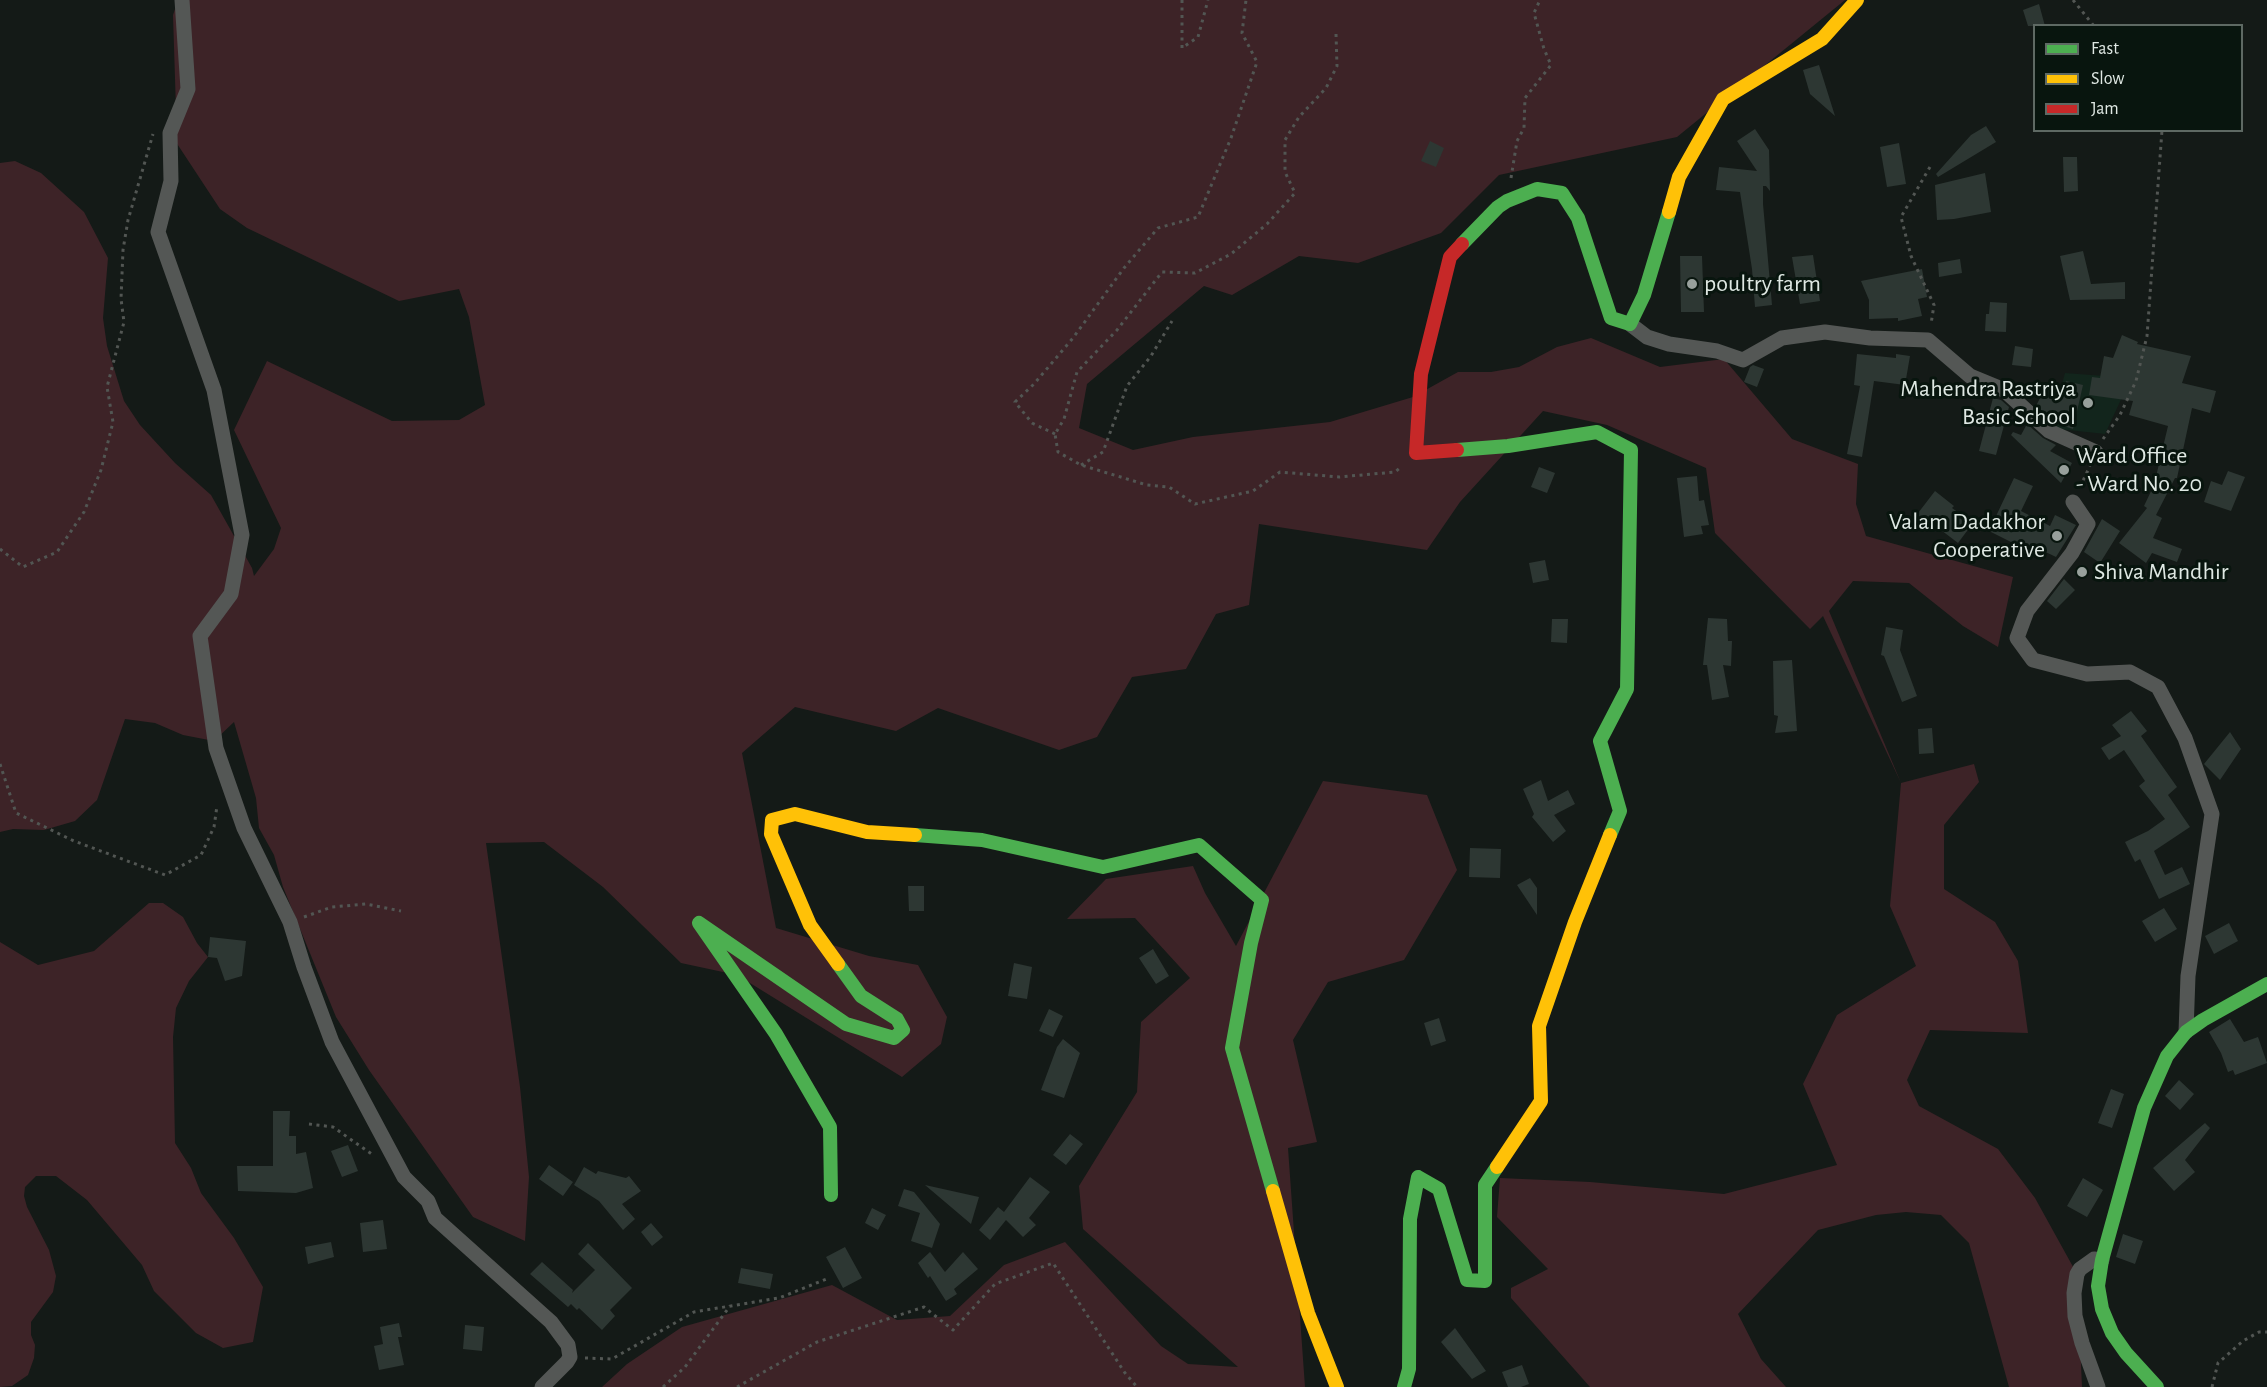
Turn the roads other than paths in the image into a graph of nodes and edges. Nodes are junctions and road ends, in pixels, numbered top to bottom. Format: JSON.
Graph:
{"nodes":[{"id":1,"x":182,"y":0,"type":"edge"},
{"id":2,"x":1857,"y":0,"type":"edge"},
{"id":3,"x":1630,"y":324,"type":"junction"},
{"id":4,"x":2096,"y":452,"type":"road end"},
{"id":5,"x":2073,"y":502,"type":"road end"},
{"id":6,"x":2267,"y":984,"type":"edge"},
{"id":7,"x":2186,"y":1032,"type":"junction"},
{"id":8,"x":831,"y":1195,"type":"dead end"},
{"id":9,"x":2102,"y":1260,"type":"junction"},
{"id":10,"x":542,"y":1387,"type":"edge"},
{"id":11,"x":1337,"y":1387,"type":"edge"},
{"id":12,"x":1404,"y":1387,"type":"edge"},
{"id":13,"x":2098,"y":1387,"type":"edge"},
{"id":14,"x":2157,"y":1387,"type":"edge"}],
"edges":[{"from":1,"to":10,"type":"street"},
{"from":2,"to":3,"type":"street"},
{"from":3,"to":4,"type":"street"},
{"from":3,"to":12,"type":"street"},
{"from":5,"to":7,"type":"street"},
{"from":6,"to":7,"type":"street"},
{"from":7,"to":9,"type":"street"},
{"from":8,"to":11,"type":"street"},
{"from":9,"to":13,"type":"street"},
{"from":9,"to":14,"type":"street"}]}
